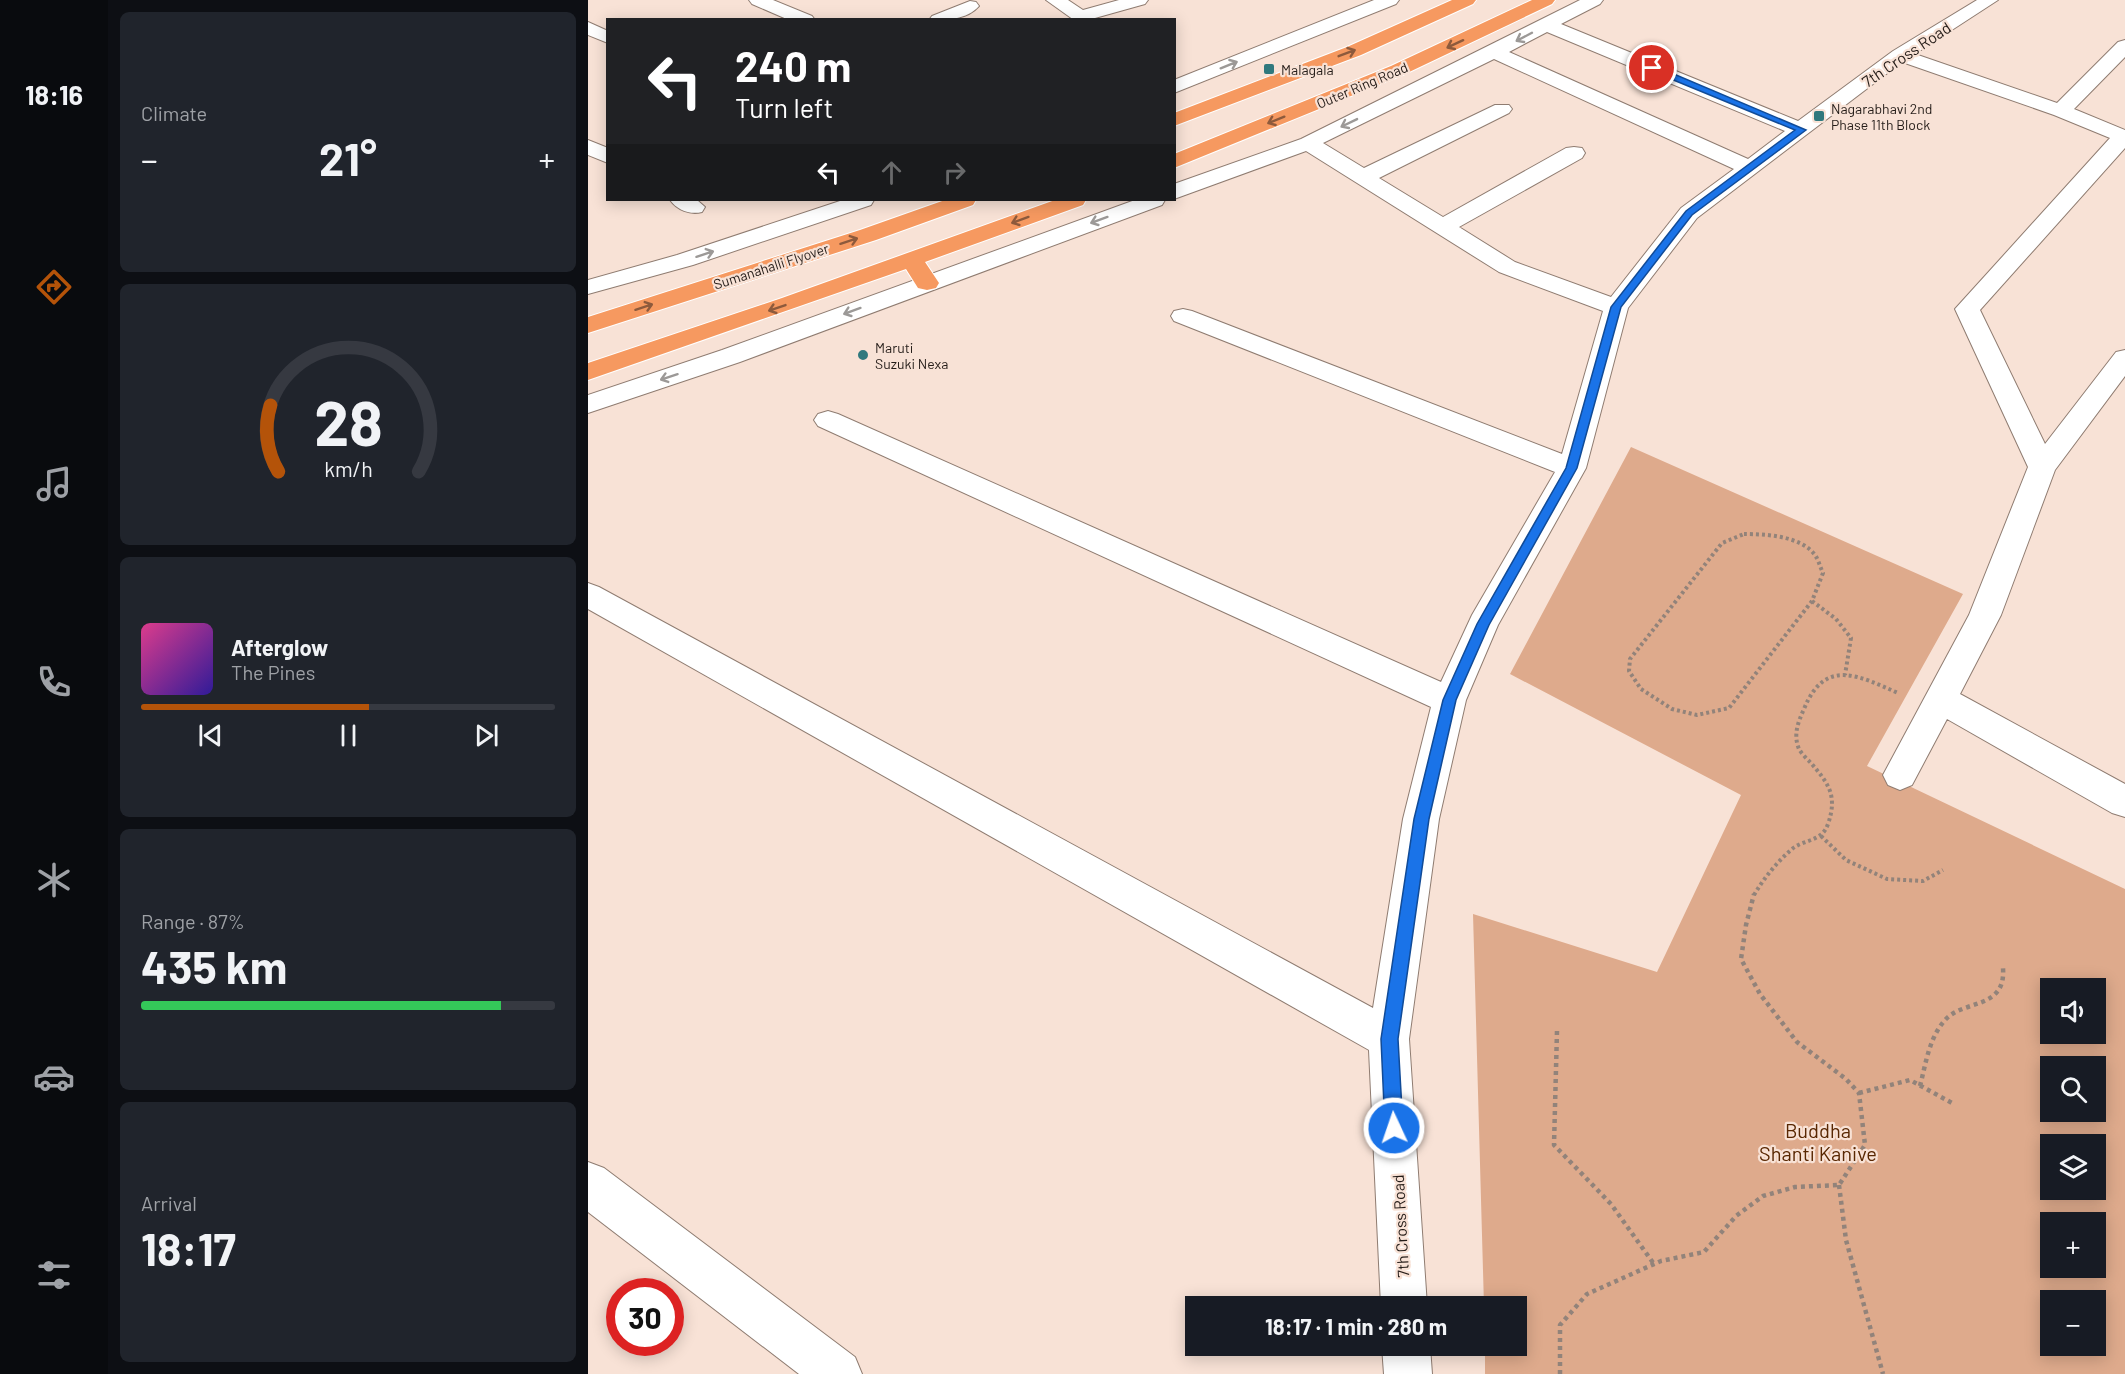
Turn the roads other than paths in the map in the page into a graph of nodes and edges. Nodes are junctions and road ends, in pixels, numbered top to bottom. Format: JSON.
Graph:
{"nodes":[{"id":1,"x":758,"y":0,"type":"edge"},
{"id":2,"x":811,"y":0,"type":"edge"},
{"id":3,"x":1054,"y":0,"type":"edge"},
{"id":4,"x":1139,"y":0,"type":"edge"},
{"id":5,"x":1390,"y":0,"type":"edge"},
{"id":6,"x":1467,"y":0,"type":"edge"},
{"id":7,"x":1546,"y":0,"type":"edge"},
{"id":8,"x":1594,"y":0,"type":"edge"},
{"id":9,"x":1989,"y":0,"type":"edge"},
{"id":10,"x":970,"y":6,"type":"dead end"},
{"id":11,"x":782,"y":10,"type":"junction"},
{"id":12,"x":801,"y":18,"type":"edge"},
{"id":13,"x":943,"y":18,"type":"edge"},
{"id":14,"x":1084,"y":18,"type":"edge"},
{"id":15,"x":1547,"y":25,"type":"junction"},
{"id":16,"x":588,"y":28,"type":"edge"},
{"id":17,"x":606,"y":37,"type":"edge"},
{"id":18,"x":2125,"y":46,"type":"edge"},
{"id":19,"x":1494,"y":52,"type":"junction"},
{"id":20,"x":1900,"y":55,"type":"junction"},
{"id":21,"x":1176,"y":69,"type":"edge"},
{"id":22,"x":1195,"y":79,"type":"junction"},
{"id":23,"x":1176,"y":86,"type":"edge"},
{"id":24,"x":1502,"y":109,"type":"dead end"},
{"id":25,"x":2061,"y":111,"type":"junction"},
{"id":26,"x":1176,"y":119,"type":"edge"},
{"id":27,"x":1801,"y":130,"type":"junction"},
{"id":28,"x":2125,"y":136,"type":"edge"},
{"id":29,"x":1308,"y":143,"type":"junction"},
{"id":30,"x":588,"y":146,"type":"edge"},
{"id":31,"x":1574,"y":153,"type":"dead end"},
{"id":32,"x":606,"y":156,"type":"edge"},
{"id":33,"x":1176,"y":161,"type":"edge"},
{"id":34,"x":1750,"y":168,"type":"junction"},
{"id":35,"x":1363,"y":177,"type":"junction"},
{"id":36,"x":1176,"y":191,"type":"edge"},
{"id":37,"x":860,"y":201,"type":"edge"},
{"id":38,"x":955,"y":201,"type":"edge"},
{"id":39,"x":1072,"y":201,"type":"edge"},
{"id":40,"x":1151,"y":201,"type":"edge"},
{"id":41,"x":1443,"y":227,"type":"junction"},
{"id":42,"x":910,"y":260,"type":"junction"},
{"id":43,"x":927,"y":283,"type":"junction"},
{"id":44,"x":588,"y":287,"type":"edge"},
{"id":45,"x":1616,"y":307,"type":"junction"},
{"id":46,"x":1183,"y":316,"type":"dead end"},
{"id":47,"x":588,"y":325,"type":"edge"},
{"id":48,"x":2125,"y":358,"type":"edge"},
{"id":49,"x":588,"y":372,"type":"edge"},
{"id":50,"x":588,"y":404,"type":"edge"},
{"id":51,"x":828,"y":420,"type":"dead end"},
{"id":52,"x":2042,"y":467,"type":"junction"},
{"id":53,"x":1572,"y":468,"type":"junction"},
{"id":54,"x":588,"y":595,"type":"edge"},
{"id":55,"x":1449,"y":700,"type":"junction"},
{"id":56,"x":1936,"y":706,"type":"junction"},
{"id":57,"x":1900,"y":775,"type":"dead end"},
{"id":58,"x":2125,"y":802,"type":"edge"},
{"id":59,"x":1389,"y":1039,"type":"junction"},
{"id":60,"x":588,"y":1184,"type":"edge"},
{"id":61,"x":1403,"y":1296,"type":"edge"},
{"id":62,"x":1407,"y":1356,"type":"edge"},
{"id":63,"x":838,"y":1374,"type":"edge"},
{"id":64,"x":1408,"y":1374,"type":"edge"}],
"edges":[{"from":1,"to":11,"type":"street"},
{"from":2,"to":11,"type":"street"},
{"from":3,"to":14,"type":"street"},
{"from":4,"to":14,"type":"street"},
{"from":22,"to":5,"type":"street","one_way":true},
{"from":26,"to":6,"type":"highway","one_way":true},
{"from":7,"to":33,"type":"highway","name":"Outer Ring Road","one_way":true},
{"from":8,"to":15,"type":"street"},
{"from":9,"to":20,"type":"street","name":"7th Cross Road"},
{"from":10,"to":13,"type":"street"},
{"from":11,"to":12,"type":"street"},
{"from":15,"to":19,"type":"street","one_way":true},
{"from":15,"to":27,"type":"street"},
{"from":16,"to":17,"type":"street"},
{"from":18,"to":25,"type":"street"},
{"from":19,"to":29,"type":"street","one_way":true},
{"from":19,"to":34,"type":"street"},
{"from":20,"to":25,"type":"street"},
{"from":20,"to":27,"type":"street","name":"7th Cross Road"},
{"from":21,"to":22,"type":"street"},
{"from":22,"to":23,"type":"street"},
{"from":24,"to":35,"type":"street"},
{"from":25,"to":28,"type":"street"},
{"from":27,"to":34,"type":"street","name":"7th Cross Road"},
{"from":28,"to":52,"type":"street"},
{"from":29,"to":35,"type":"street"},
{"from":29,"to":36,"type":"street"},
{"from":30,"to":32,"type":"street"},
{"from":31,"to":41,"type":"street"},
{"from":34,"to":45,"type":"street","name":"7th Cross Road"},
{"from":35,"to":41,"type":"street"},
{"from":44,"to":37,"type":"street","one_way":true},
{"from":47,"to":38,"type":"highway","name":"Sumanahalli Flyover","one_way":true},
{"from":39,"to":42,"type":"highway","one_way":true},
{"from":40,"to":43,"type":"street","one_way":true},
{"from":41,"to":45,"type":"street"},
{"from":42,"to":43,"type":"highway"},
{"from":42,"to":49,"type":"highway","one_way":true},
{"from":43,"to":50,"type":"street","one_way":true},
{"from":45,"to":53,"type":"street","name":"7th Cross Road"},
{"from":46,"to":53,"type":"street"},
{"from":48,"to":52,"type":"street"},
{"from":51,"to":55,"type":"street"},
{"from":52,"to":56,"type":"street"},
{"from":53,"to":55,"type":"street","name":"7th Cross Road"},
{"from":54,"to":59,"type":"street"},
{"from":55,"to":59,"type":"street","name":"7th Cross Road"},
{"from":56,"to":57,"type":"street"},
{"from":56,"to":58,"type":"street"},
{"from":59,"to":61,"type":"street","name":"7th Cross Road"},
{"from":60,"to":63,"type":"street"},
{"from":62,"to":64,"type":"street"}]}
